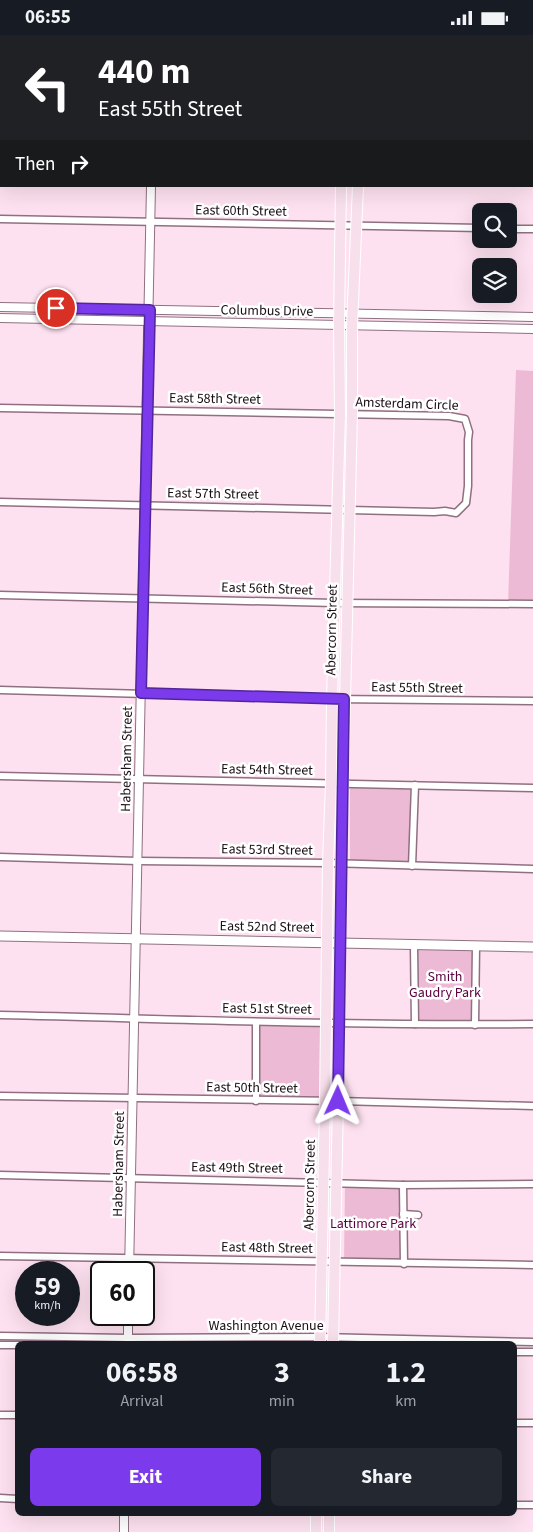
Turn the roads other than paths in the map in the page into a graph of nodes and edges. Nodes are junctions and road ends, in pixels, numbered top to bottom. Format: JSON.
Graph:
{"nodes":[{"id":1,"x":151,"y":187,"type":"edge"},
{"id":2,"x":341,"y":187,"type":"edge"},
{"id":3,"x":358,"y":187,"type":"edge"},
{"id":4,"x":0,"y":219,"type":"edge"},
{"id":5,"x":151,"y":222,"type":"junction"},
{"id":6,"x":341,"y":226,"type":"junction"},
{"id":7,"x":356,"y":227,"type":"junction"},
{"id":8,"x":472,"y":228,"type":"edge"},
{"id":9,"x":517,"y":229,"type":"edge"},
{"id":10,"x":533,"y":229,"type":"edge"},
{"id":11,"x":0,"y":307,"type":"edge"},
{"id":12,"x":150,"y":310,"type":"junction"},
{"id":13,"x":339,"y":314,"type":"junction"},
{"id":14,"x":353,"y":314,"type":"junction"},
{"id":15,"x":533,"y":317,"type":"edge"},
{"id":16,"x":0,"y":318,"type":"edge"},
{"id":17,"x":149,"y":322,"type":"junction"},
{"id":18,"x":339,"y":325,"type":"junction"},
{"id":19,"x":352,"y":326,"type":"junction"},
{"id":20,"x":533,"y":329,"type":"edge"},
{"id":21,"x":0,"y":408,"type":"edge"},
{"id":22,"x":147,"y":410,"type":"junction"},
{"id":23,"x":340,"y":414,"type":"junction"},
{"id":24,"x":352,"y":414,"type":"junction"},
{"id":25,"x":0,"y":502,"type":"edge"},
{"id":26,"x":145,"y":505,"type":"junction"},
{"id":27,"x":336,"y":509,"type":"junction"},
{"id":28,"x":349,"y":509,"type":"junction"},
{"id":29,"x":0,"y":595,"type":"edge"},
{"id":30,"x":143,"y":598,"type":"junction"},
{"id":31,"x":334,"y":603,"type":"junction"},
{"id":32,"x":346,"y":604,"type":"junction"},
{"id":33,"x":533,"y":604,"type":"edge"},
{"id":34,"x":0,"y":690,"type":"edge"},
{"id":35,"x":141,"y":693,"type":"junction"},
{"id":36,"x":332,"y":699,"type":"junction"},
{"id":37,"x":344,"y":699,"type":"junction"},
{"id":38,"x":533,"y":701,"type":"edge"},
{"id":39,"x":0,"y":776,"type":"edge"},
{"id":40,"x":139,"y":780,"type":"junction"},
{"id":41,"x":331,"y":783,"type":"junction"},
{"id":42,"x":343,"y":784,"type":"junction"},
{"id":43,"x":415,"y":785,"type":"junction"},
{"id":44,"x":533,"y":788,"type":"edge"},
{"id":45,"x":0,"y":857,"type":"edge"},
{"id":46,"x":138,"y":861,"type":"junction"},
{"id":47,"x":328,"y":863,"type":"junction"},
{"id":48,"x":341,"y":864,"type":"junction"},
{"id":49,"x":412,"y":866,"type":"junction"},
{"id":50,"x":533,"y":869,"type":"edge"},
{"id":51,"x":0,"y":936,"type":"edge"},
{"id":52,"x":136,"y":938,"type":"junction"},
{"id":53,"x":327,"y":942,"type":"junction"},
{"id":54,"x":340,"y":943,"type":"junction"},
{"id":55,"x":414,"y":945,"type":"junction"},
{"id":56,"x":476,"y":946,"type":"junction"},
{"id":57,"x":533,"y":947,"type":"edge"},
{"id":58,"x":0,"y":1015,"type":"edge"},
{"id":59,"x":134,"y":1018,"type":"junction"},
{"id":60,"x":256,"y":1022,"type":"junction"},
{"id":61,"x":326,"y":1022,"type":"junction"},
{"id":62,"x":339,"y":1022,"type":"junction"},
{"id":63,"x":533,"y":1024,"type":"edge"},
{"id":64,"x":415,"y":1025,"type":"junction"},
{"id":65,"x":475,"y":1025,"type":"junction"},
{"id":66,"x":0,"y":1096,"type":"edge"},
{"id":67,"x":133,"y":1099,"type":"junction"},
{"id":68,"x":256,"y":1101,"type":"junction"},
{"id":69,"x":325,"y":1101,"type":"junction"},
{"id":70,"x":338,"y":1101,"type":"junction"},
{"id":71,"x":533,"y":1106,"type":"edge"},
{"id":72,"x":0,"y":1175,"type":"edge"},
{"id":73,"x":131,"y":1178,"type":"junction"},
{"id":74,"x":323,"y":1182,"type":"junction"},
{"id":75,"x":336,"y":1183,"type":"junction"},
{"id":76,"x":533,"y":1184,"type":"edge"},
{"id":77,"x":403,"y":1185,"type":"junction"},
{"id":78,"x":403,"y":1215,"type":"junction"},
{"id":79,"x":418,"y":1215,"type":"dead end"},
{"id":80,"x":0,"y":1256,"type":"edge"},
{"id":81,"x":130,"y":1258,"type":"junction"},
{"id":82,"x":130,"y":1261,"type":"edge"},
{"id":83,"x":322,"y":1262,"type":"junction"},
{"id":84,"x":334,"y":1262,"type":"junction"},
{"id":85,"x":404,"y":1264,"type":"junction"},
{"id":86,"x":533,"y":1265,"type":"edge"},
{"id":87,"x":128,"y":1326,"type":"edge"},
{"id":88,"x":0,"y":1336,"type":"edge"},
{"id":89,"x":320,"y":1340,"type":"edge"},
{"id":90,"x":128,"y":1341,"type":"edge"},
{"id":91,"x":333,"y":1341,"type":"edge"},
{"id":92,"x":517,"y":1342,"type":"edge"},
{"id":93,"x":533,"y":1342,"type":"edge"},
{"id":94,"x":0,"y":1345,"type":"edge"},
{"id":95,"x":15,"y":1345,"type":"edge"},
{"id":96,"x":517,"y":1352,"type":"edge"},
{"id":97,"x":533,"y":1352,"type":"edge"},
{"id":98,"x":0,"y":1415,"type":"edge"},
{"id":99,"x":15,"y":1415,"type":"edge"},
{"id":100,"x":517,"y":1423,"type":"edge"},
{"id":101,"x":533,"y":1423,"type":"edge"},
{"id":102,"x":0,"y":1498,"type":"edge"},
{"id":103,"x":15,"y":1499,"type":"edge"},
{"id":104,"x":517,"y":1505,"type":"edge"},
{"id":105,"x":533,"y":1505,"type":"edge"},
{"id":106,"x":124,"y":1516,"type":"edge"},
{"id":107,"x":316,"y":1516,"type":"edge"},
{"id":108,"x":329,"y":1516,"type":"edge"},
{"id":109,"x":124,"y":1532,"type":"edge"},
{"id":110,"x":316,"y":1532,"type":"edge"},
{"id":111,"x":329,"y":1532,"type":"edge"}],
"edges":[{"from":1,"to":5,"type":"street","name":"Habersham Street"},
{"from":2,"to":6,"type":"main road","name":"Abercorn Street"},
{"from":3,"to":7,"type":"main road","name":"Abercorn Street"},
{"from":4,"to":5,"type":"street","name":"East 60th Street"},
{"from":5,"to":6,"type":"street","name":"East 60th Street"},
{"from":5,"to":12,"type":"street","name":"Habersham Street"},
{"from":6,"to":7,"type":"street","name":"East 60th Street"},
{"from":6,"to":13,"type":"main road","name":"Abercorn Street"},
{"from":7,"to":8,"type":"street","name":"East 60th Street"},
{"from":7,"to":14,"type":"main road","name":"Abercorn Street"},
{"from":9,"to":10,"type":"street"},
{"from":11,"to":12,"type":"street","name":"Columbus Drive"},
{"from":12,"to":13,"type":"street","name":"Columbus Drive"},
{"from":12,"to":17,"type":"street","name":"Habersham Street"},
{"from":13,"to":14,"type":"street","name":"Columbus Drive"},
{"from":13,"to":18,"type":"main road","name":"Abercorn Street"},
{"from":14,"to":15,"type":"street","name":"Columbus Drive"},
{"from":14,"to":19,"type":"main road","name":"Abercorn Street"},
{"from":16,"to":17,"type":"street","name":"Columbus Drive"},
{"from":17,"to":18,"type":"street","name":"Columbus Drive"},
{"from":17,"to":22,"type":"street","name":"Habersham Street"},
{"from":18,"to":19,"type":"street","name":"Columbus Drive"},
{"from":18,"to":23,"type":"main road","name":"Abercorn Street"},
{"from":19,"to":20,"type":"street","name":"Columbus Drive"},
{"from":19,"to":24,"type":"main road","name":"Abercorn Street"},
{"from":21,"to":22,"type":"street","name":"East 58th Street"},
{"from":22,"to":23,"type":"street","name":"East 58th Street"},
{"from":22,"to":26,"type":"street","name":"Habersham Street"},
{"from":23,"to":24,"type":"street","name":"Amsterdam Circle"},
{"from":23,"to":27,"type":"main road","name":"Abercorn Street"},
{"from":24,"to":28,"type":"main road","name":"Abercorn Street"},
{"from":24,"to":28,"type":"street","name":"Amsterdam Circle"},
{"from":25,"to":26,"type":"street","name":"East 57th Street"},
{"from":26,"to":27,"type":"street","name":"East 57th Street"},
{"from":26,"to":30,"type":"street","name":"Habersham Street"},
{"from":27,"to":28,"type":"street","name":"Amsterdam Circle"},
{"from":27,"to":31,"type":"main road","name":"Abercorn Street"},
{"from":28,"to":32,"type":"main road","name":"Abercorn Street"},
{"from":29,"to":30,"type":"street","name":"East 56th Street"},
{"from":30,"to":31,"type":"street","name":"East 56th Street"},
{"from":30,"to":35,"type":"street","name":"Habersham Street"},
{"from":31,"to":32,"type":"street","name":"East 56th Street"},
{"from":31,"to":36,"type":"main road","name":"Abercorn Street"},
{"from":32,"to":33,"type":"street","name":"East 56th Street"},
{"from":32,"to":37,"type":"main road","name":"Abercorn Street"},
{"from":34,"to":35,"type":"street","name":"East 55th Street"},
{"from":35,"to":36,"type":"street","name":"East 55th Street"},
{"from":35,"to":40,"type":"street","name":"Habersham Street"},
{"from":36,"to":37,"type":"street","name":"East 55th Street"},
{"from":36,"to":41,"type":"main road","name":"Abercorn Street"},
{"from":37,"to":38,"type":"street","name":"East 55th Street"},
{"from":37,"to":42,"type":"main road","name":"Abercorn Street"},
{"from":39,"to":40,"type":"street","name":"East 54th Street"},
{"from":40,"to":41,"type":"street","name":"East 54th Street"},
{"from":40,"to":46,"type":"street","name":"Habersham Street"},
{"from":41,"to":42,"type":"street","name":"East 54th Street"},
{"from":41,"to":47,"type":"main road","name":"Abercorn Street"},
{"from":42,"to":43,"type":"street","name":"East 54th Street"},
{"from":42,"to":48,"type":"main road","name":"Abercorn Street"},
{"from":43,"to":44,"type":"street","name":"East 54th Street"},
{"from":43,"to":49,"type":"street"},
{"from":45,"to":46,"type":"street","name":"East 53rd Street"},
{"from":46,"to":47,"type":"street","name":"East 53rd Street"},
{"from":46,"to":52,"type":"street","name":"Habersham Street"},
{"from":47,"to":48,"type":"street","name":"East 53rd Street"},
{"from":47,"to":53,"type":"main road","name":"Abercorn Street"},
{"from":48,"to":49,"type":"street","name":"East 53rd Street"},
{"from":48,"to":54,"type":"main road","name":"Abercorn Street"},
{"from":49,"to":50,"type":"street","name":"East 53rd Street"},
{"from":51,"to":52,"type":"main road","name":"East 52nd Street"},
{"from":52,"to":53,"type":"main road","name":"East 52nd Street"},
{"from":52,"to":59,"type":"street","name":"Habersham Street"},
{"from":53,"to":54,"type":"main road","name":"East 52nd Street"},
{"from":53,"to":61,"type":"main road","name":"Abercorn Street"},
{"from":54,"to":55,"type":"main road","name":"East 52nd Street"},
{"from":54,"to":62,"type":"main road","name":"Abercorn Street"},
{"from":55,"to":56,"type":"main road","name":"East 52nd Street"},
{"from":55,"to":64,"type":"street"},
{"from":56,"to":57,"type":"main road","name":"East 52nd Street"},
{"from":56,"to":65,"type":"street"},
{"from":58,"to":59,"type":"street","name":"East 51st Street"},
{"from":59,"to":60,"type":"street","name":"East 51st Street"},
{"from":59,"to":67,"type":"street","name":"Habersham Street"},
{"from":60,"to":61,"type":"street","name":"East 51st Street"},
{"from":60,"to":68,"type":"street"},
{"from":61,"to":62,"type":"street","name":"East 51st Street"},
{"from":61,"to":69,"type":"main road","name":"Abercorn Street"},
{"from":62,"to":64,"type":"street","name":"East 51st Street"},
{"from":62,"to":70,"type":"main road","name":"Abercorn Street"},
{"from":63,"to":65,"type":"street","name":"East 51st Street"},
{"from":64,"to":65,"type":"street","name":"East 51st Street"},
{"from":66,"to":67,"type":"street","name":"East 50th Street"},
{"from":67,"to":68,"type":"street","name":"East 50th Street"},
{"from":67,"to":73,"type":"street","name":"Habersham Street"},
{"from":68,"to":69,"type":"street","name":"East 50th Street"},
{"from":69,"to":70,"type":"street","name":"East 50th Street"},
{"from":69,"to":74,"type":"main road","name":"Abercorn Street"},
{"from":70,"to":71,"type":"street","name":"East 50th Street"},
{"from":70,"to":75,"type":"main road","name":"Abercorn Street"},
{"from":72,"to":73,"type":"street","name":"East 49th Street"},
{"from":73,"to":74,"type":"street","name":"East 49th Street"},
{"from":73,"to":81,"type":"street","name":"Habersham Street"},
{"from":74,"to":75,"type":"street","name":"East 49th Street"},
{"from":74,"to":83,"type":"main road","name":"Abercorn Street"},
{"from":75,"to":77,"type":"street","name":"East 49th Street"},
{"from":75,"to":84,"type":"main road","name":"Abercorn Street"},
{"from":76,"to":77,"type":"street","name":"East 49th Street"},
{"from":77,"to":78,"type":"street"},
{"from":78,"to":79,"type":"street"},
{"from":78,"to":85,"type":"street"},
{"from":80,"to":81,"type":"street","name":"East 48th Street"},
{"from":81,"to":82,"type":"street","name":"Habersham Street"},
{"from":81,"to":83,"type":"street","name":"East 48th Street"},
{"from":83,"to":84,"type":"street","name":"East 48th Street"},
{"from":83,"to":89,"type":"main road","name":"Abercorn Street"},
{"from":84,"to":85,"type":"street","name":"East 48th Street"},
{"from":84,"to":91,"type":"main road","name":"Abercorn Street"},
{"from":85,"to":86,"type":"street","name":"East 48th Street"},
{"from":87,"to":90,"type":"street"},
{"from":88,"to":90,"type":"street","name":"Washington Avenue"},
{"from":89,"to":90,"type":"street","name":"Washington Avenue"},
{"from":89,"to":91,"type":"street","name":"Washington Avenue"},
{"from":92,"to":93,"type":"street","name":"Washington Avenue"},
{"from":94,"to":95,"type":"street"},
{"from":96,"to":97,"type":"street"},
{"from":98,"to":99,"type":"street"},
{"from":100,"to":101,"type":"street"},
{"from":102,"to":103,"type":"street"},
{"from":104,"to":105,"type":"street"},
{"from":106,"to":109,"type":"street"},
{"from":107,"to":110,"type":"main road"},
{"from":108,"to":111,"type":"main road"}]}
